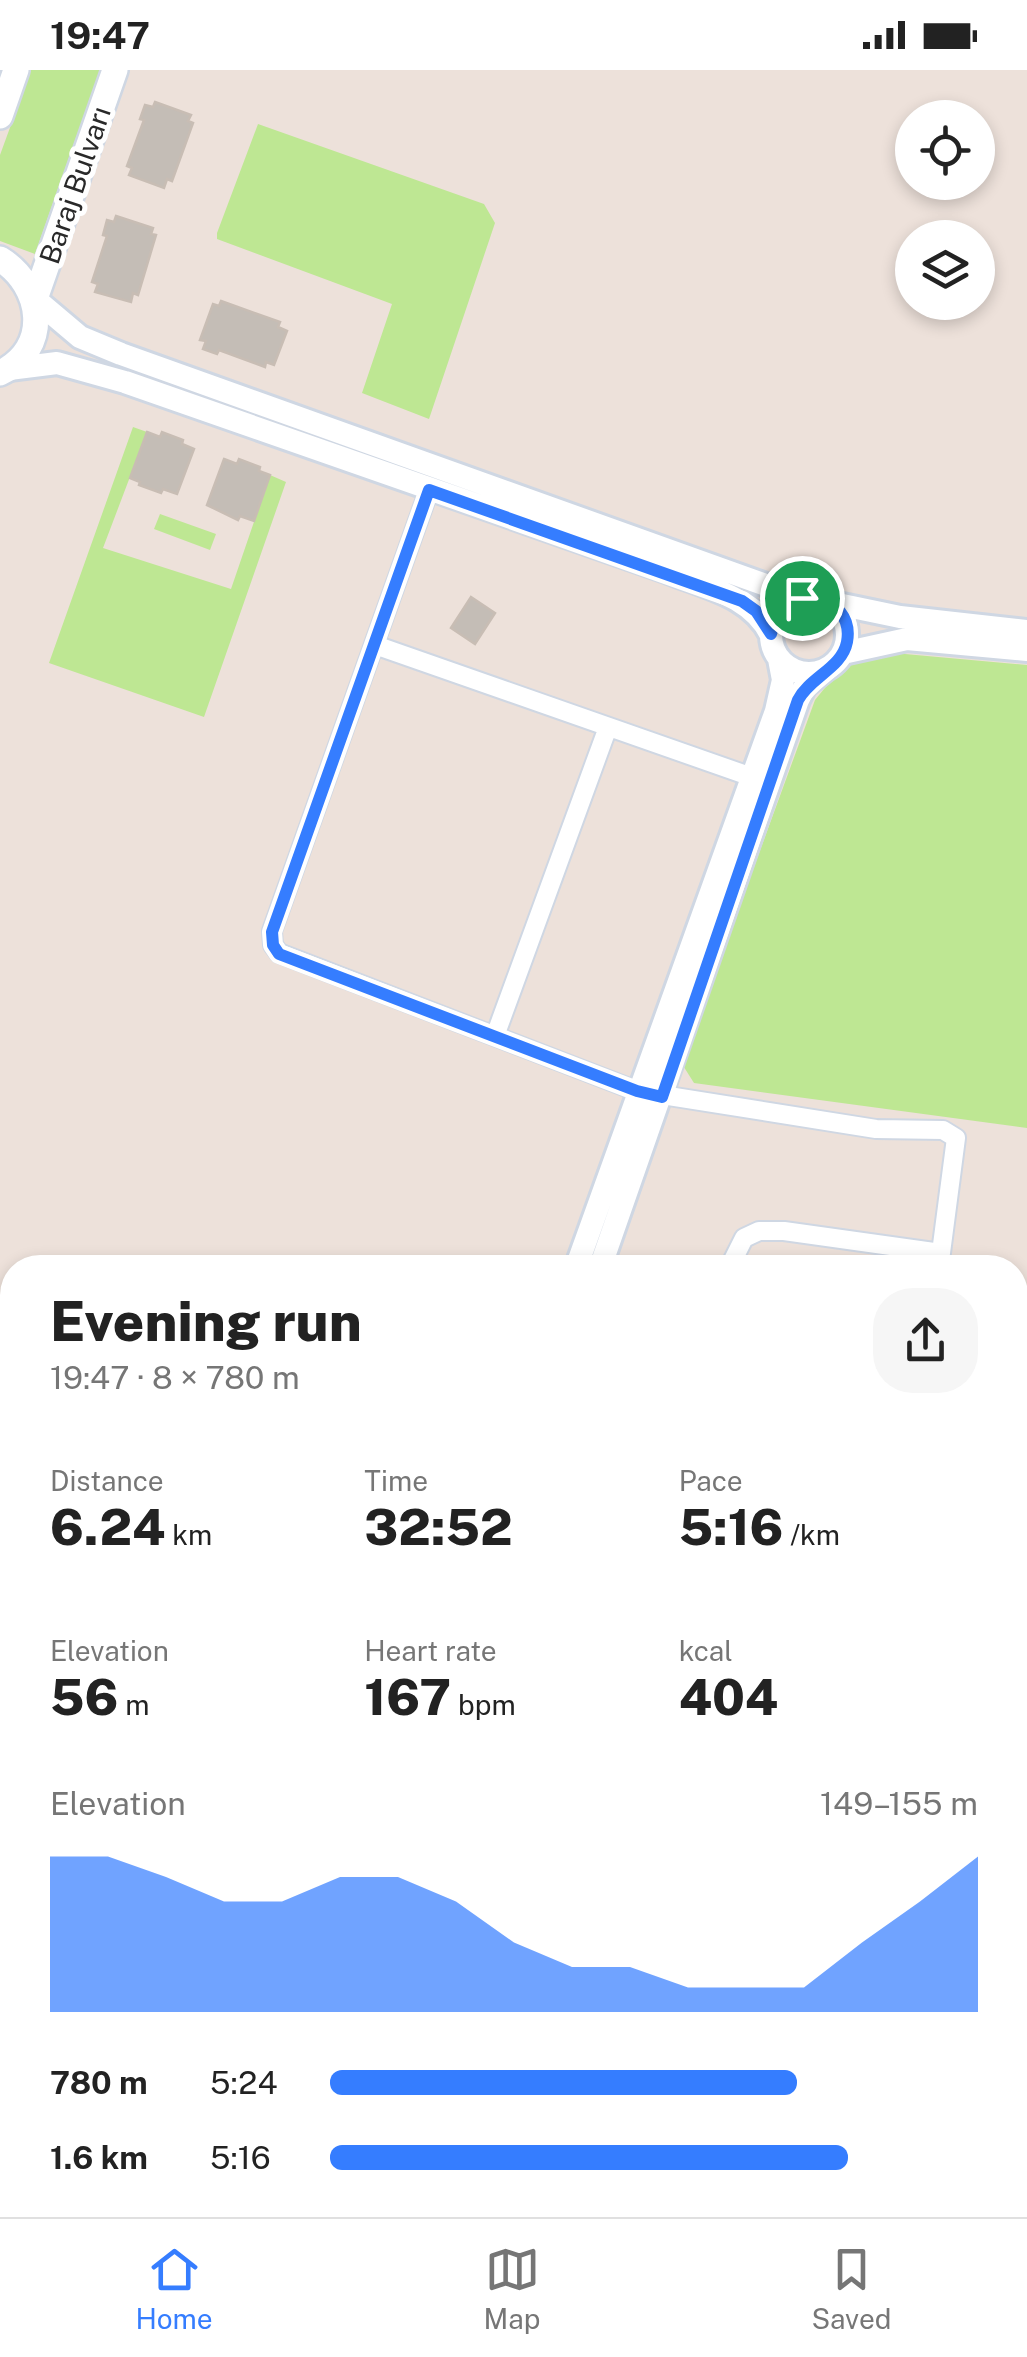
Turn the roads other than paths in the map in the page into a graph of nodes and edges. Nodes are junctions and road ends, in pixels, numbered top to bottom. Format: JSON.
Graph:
{"nodes":[{"id":1,"x":16,"y":70,"type":"edge"},
{"id":2,"x":114,"y":70,"type":"edge"},
{"id":3,"x":0,"y":116,"type":"edge"},
{"id":4,"x":0,"y":259,"type":"edge"},
{"id":5,"x":35,"y":299,"type":"junction"},
{"id":6,"x":3,"y":376,"type":"edge"},
{"id":7,"x":429,"y":490,"type":"junction"},
{"id":8,"x":802,"y":598,"type":"junction"},
{"id":9,"x":827,"y":602,"type":"junction"},
{"id":10,"x":1027,"y":631,"type":"edge"},
{"id":11,"x":771,"y":634,"type":"junction"},
{"id":12,"x":375,"y":645,"type":"junction"},
{"id":13,"x":1027,"y":650,"type":"edge"},
{"id":14,"x":780,"y":659,"type":"junction"},
{"id":15,"x":834,"y":661,"type":"junction"},
{"id":16,"x":608,"y":726,"type":"junction"},
{"id":17,"x":752,"y":777,"type":"junction"},
{"id":18,"x":495,"y":1036,"type":"junction"},
{"id":19,"x":637,"y":1091,"type":"junction"},
{"id":20,"x":662,"y":1097,"type":"junction"},
{"id":21,"x":580,"y":1255,"type":"edge"},
{"id":22,"x":605,"y":1255,"type":"edge"},
{"id":23,"x":736,"y":1255,"type":"edge"},
{"id":24,"x":914,"y":1255,"type":"edge"},
{"id":25,"x":941,"y":1255,"type":"edge"}],
"edges":[{"from":1,"to":3,"type":"main road"},
{"from":2,"to":5,"type":"main road","name":"Baraj Bulvarı"},
{"from":4,"to":5,"type":"main road"},
{"from":5,"to":6,"type":"main road","name":"Baraj Bulvarı"},
{"from":5,"to":8,"type":"street"},
{"from":6,"to":7,"type":"street"},
{"from":7,"to":11,"type":"street"},
{"from":7,"to":12,"type":"street"},
{"from":8,"to":9,"type":"street"},
{"from":8,"to":11,"type":"street"},
{"from":9,"to":10,"type":"street"},
{"from":9,"to":15,"type":"street"},
{"from":11,"to":14,"type":"street"},
{"from":12,"to":16,"type":"street"},
{"from":12,"to":18,"type":"street"},
{"from":13,"to":15,"type":"street"},
{"from":14,"to":15,"type":"street"},
{"from":14,"to":17,"type":"street"},
{"from":15,"to":20,"type":"street"},
{"from":16,"to":17,"type":"street"},
{"from":16,"to":18,"type":"street"},
{"from":17,"to":19,"type":"street"},
{"from":18,"to":19,"type":"street"},
{"from":19,"to":20,"type":"street"},
{"from":19,"to":21,"type":"street"},
{"from":20,"to":22,"type":"street"},
{"from":20,"to":25,"type":"street"},
{"from":23,"to":24,"type":"street"}]}
